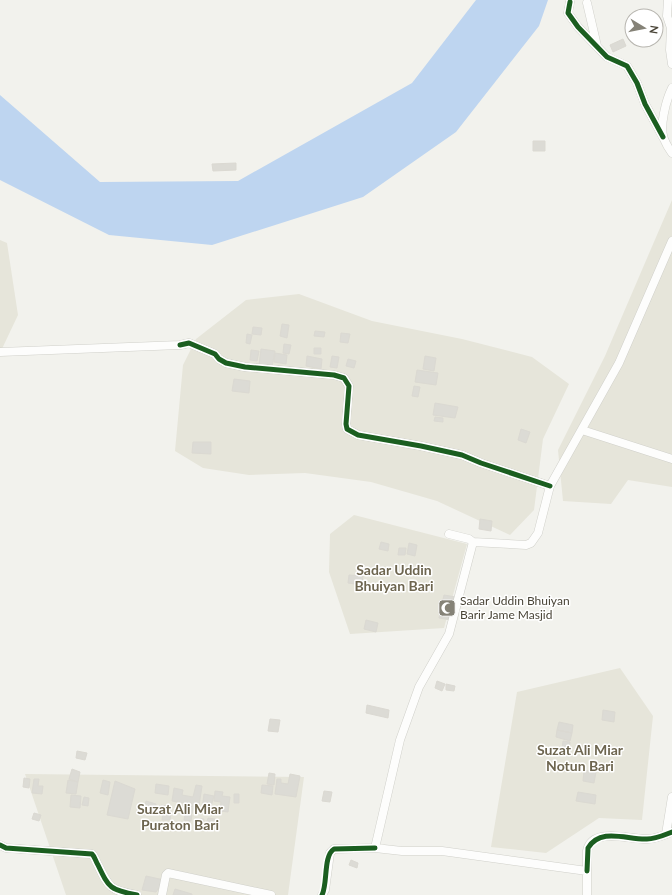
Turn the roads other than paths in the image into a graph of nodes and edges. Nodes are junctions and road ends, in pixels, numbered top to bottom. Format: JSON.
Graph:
{"nodes":[{"id":1,"x":668,"y":0,"type":"edge"},
{"id":2,"x":570,"y":2,"type":"dead end"},
{"id":3,"x":587,"y":3,"type":"dead end"},
{"id":4,"x":671,"y":40,"type":"edge"},
{"id":5,"x":597,"y":47,"type":"junction"},
{"id":6,"x":672,"y":64,"type":"edge"},
{"id":7,"x":672,"y":88,"type":"edge"},
{"id":8,"x":664,"y":138,"type":"junction"},
{"id":9,"x":672,"y":153,"type":"edge"},
{"id":10,"x":672,"y":240,"type":"edge"},
{"id":11,"x":0,"y":352,"type":"edge"},
{"id":12,"x":582,"y":430,"type":"junction"},
{"id":13,"x":672,"y":459,"type":"edge"},
{"id":14,"x":550,"y":486,"type":"junction"},
{"id":15,"x":449,"y":534,"type":"dead end"},
{"id":16,"x":473,"y":542,"type":"junction"},
{"id":17,"x":672,"y":797,"type":"edge"},
{"id":18,"x":669,"y":833,"type":"edge"},
{"id":19,"x":0,"y":845,"type":"edge"},
{"id":20,"x":375,"y":848,"type":"junction"},
{"id":21,"x":587,"y":871,"type":"junction"},
{"id":22,"x":133,"y":895,"type":"edge"},
{"id":23,"x":162,"y":895,"type":"edge"},
{"id":24,"x":271,"y":895,"type":"edge"},
{"id":25,"x":322,"y":895,"type":"edge"},
{"id":26,"x":587,"y":895,"type":"edge"}],
"edges":[{"from":1,"to":4,"type":"street"},
{"from":2,"to":5,"type":"street"},
{"from":3,"to":5,"type":"street"},
{"from":4,"to":6,"type":"street"},
{"from":5,"to":8,"type":"street"},
{"from":7,"to":8,"type":"street"},
{"from":8,"to":9,"type":"street"},
{"from":10,"to":12,"type":"street"},
{"from":11,"to":14,"type":"street"},
{"from":12,"to":13,"type":"street"},
{"from":12,"to":14,"type":"street"},
{"from":14,"to":16,"type":"street"},
{"from":15,"to":16,"type":"street"},
{"from":16,"to":20,"type":"street"},
{"from":17,"to":18,"type":"street"},
{"from":18,"to":21,"type":"street"},
{"from":19,"to":22,"type":"street"},
{"from":20,"to":21,"type":"street"},
{"from":20,"to":25,"type":"street"},
{"from":21,"to":26,"type":"street"},
{"from":23,"to":24,"type":"street"}]}
